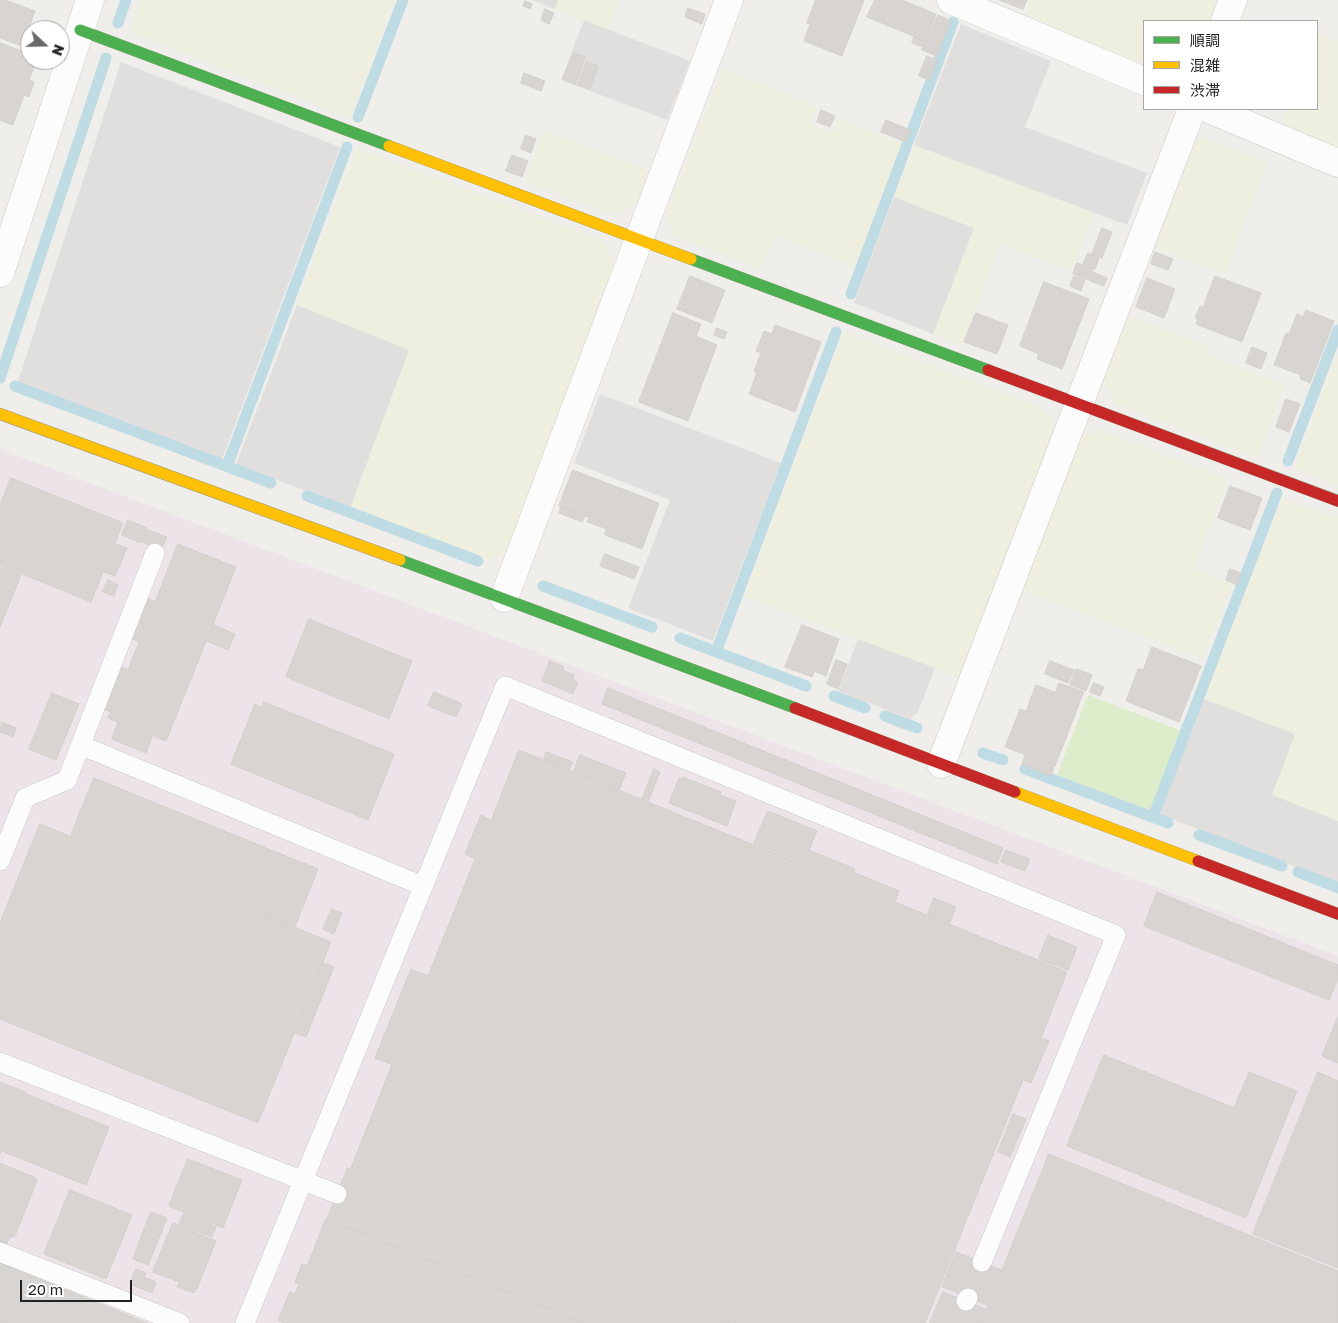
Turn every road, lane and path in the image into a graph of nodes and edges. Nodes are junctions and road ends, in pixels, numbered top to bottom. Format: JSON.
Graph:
{"nodes":[{"id":1,"x":90,"y":0,"type":"edge"},
{"id":2,"x":729,"y":0,"type":"edge"},
{"id":3,"x":951,"y":0,"type":"edge"},
{"id":4,"x":1233,"y":0,"type":"edge"},
{"id":5,"x":1225,"y":20,"type":"edge"},
{"id":6,"x":80,"y":30,"type":"junction"},
{"id":7,"x":1143,"y":81,"type":"edge"},
{"id":8,"x":1192,"y":110,"type":"edge"},
{"id":9,"x":1212,"y":110,"type":"edge"},
{"id":10,"x":1338,"y":163,"type":"edge"},
{"id":11,"x":639,"y":239,"type":"junction"},
{"id":12,"x":0,"y":273,"type":"edge"},
{"id":13,"x":1079,"y":404,"type":"junction"},
{"id":14,"x":0,"y":414,"type":"edge"},
{"id":15,"x":1338,"y":501,"type":"edge"},
{"id":16,"x":155,"y":553,"type":"dead end"},
{"id":17,"x":504,"y":598,"type":"junction"},
{"id":18,"x":80,"y":745,"type":"junction"},
{"id":19,"x":941,"y":764,"type":"junction"},
{"id":20,"x":0,"y":861,"type":"edge"},
{"id":21,"x":423,"y":886,"type":"junction"},
{"id":22,"x":1338,"y":914,"type":"edge"},
{"id":23,"x":0,"y":1062,"type":"edge"},
{"id":24,"x":303,"y":1180,"type":"junction"},
{"id":25,"x":337,"y":1194,"type":"dead end"},
{"id":26,"x":0,"y":1252,"type":"edge"},
{"id":27,"x":982,"y":1262,"type":"dead end"},
{"id":28,"x":180,"y":1323,"type":"edge"},
{"id":29,"x":245,"y":1323,"type":"edge"}],
"edges":[{"from":1,"to":6,"type":"street"},
{"from":2,"to":11,"type":"street"},
{"from":3,"to":7,"type":"street"},
{"from":4,"to":5,"type":"street"},
{"from":6,"to":11,"type":"street"},
{"from":6,"to":12,"type":"street"},
{"from":8,"to":13,"type":"street"},
{"from":9,"to":10,"type":"street"},
{"from":11,"to":13,"type":"street"},
{"from":11,"to":17,"type":"street"},
{"from":13,"to":15,"type":"street"},
{"from":13,"to":19,"type":"street"},
{"from":14,"to":17,"type":"street"},
{"from":16,"to":18,"type":"lane"},
{"from":17,"to":19,"type":"street"},
{"from":18,"to":20,"type":"lane"},
{"from":18,"to":21,"type":"lane"},
{"from":19,"to":22,"type":"street"},
{"from":21,"to":24,"type":"lane"},
{"from":21,"to":27,"type":"lane"},
{"from":23,"to":24,"type":"lane"},
{"from":24,"to":25,"type":"lane"},
{"from":24,"to":29,"type":"lane"},
{"from":26,"to":28,"type":"lane"}]}
